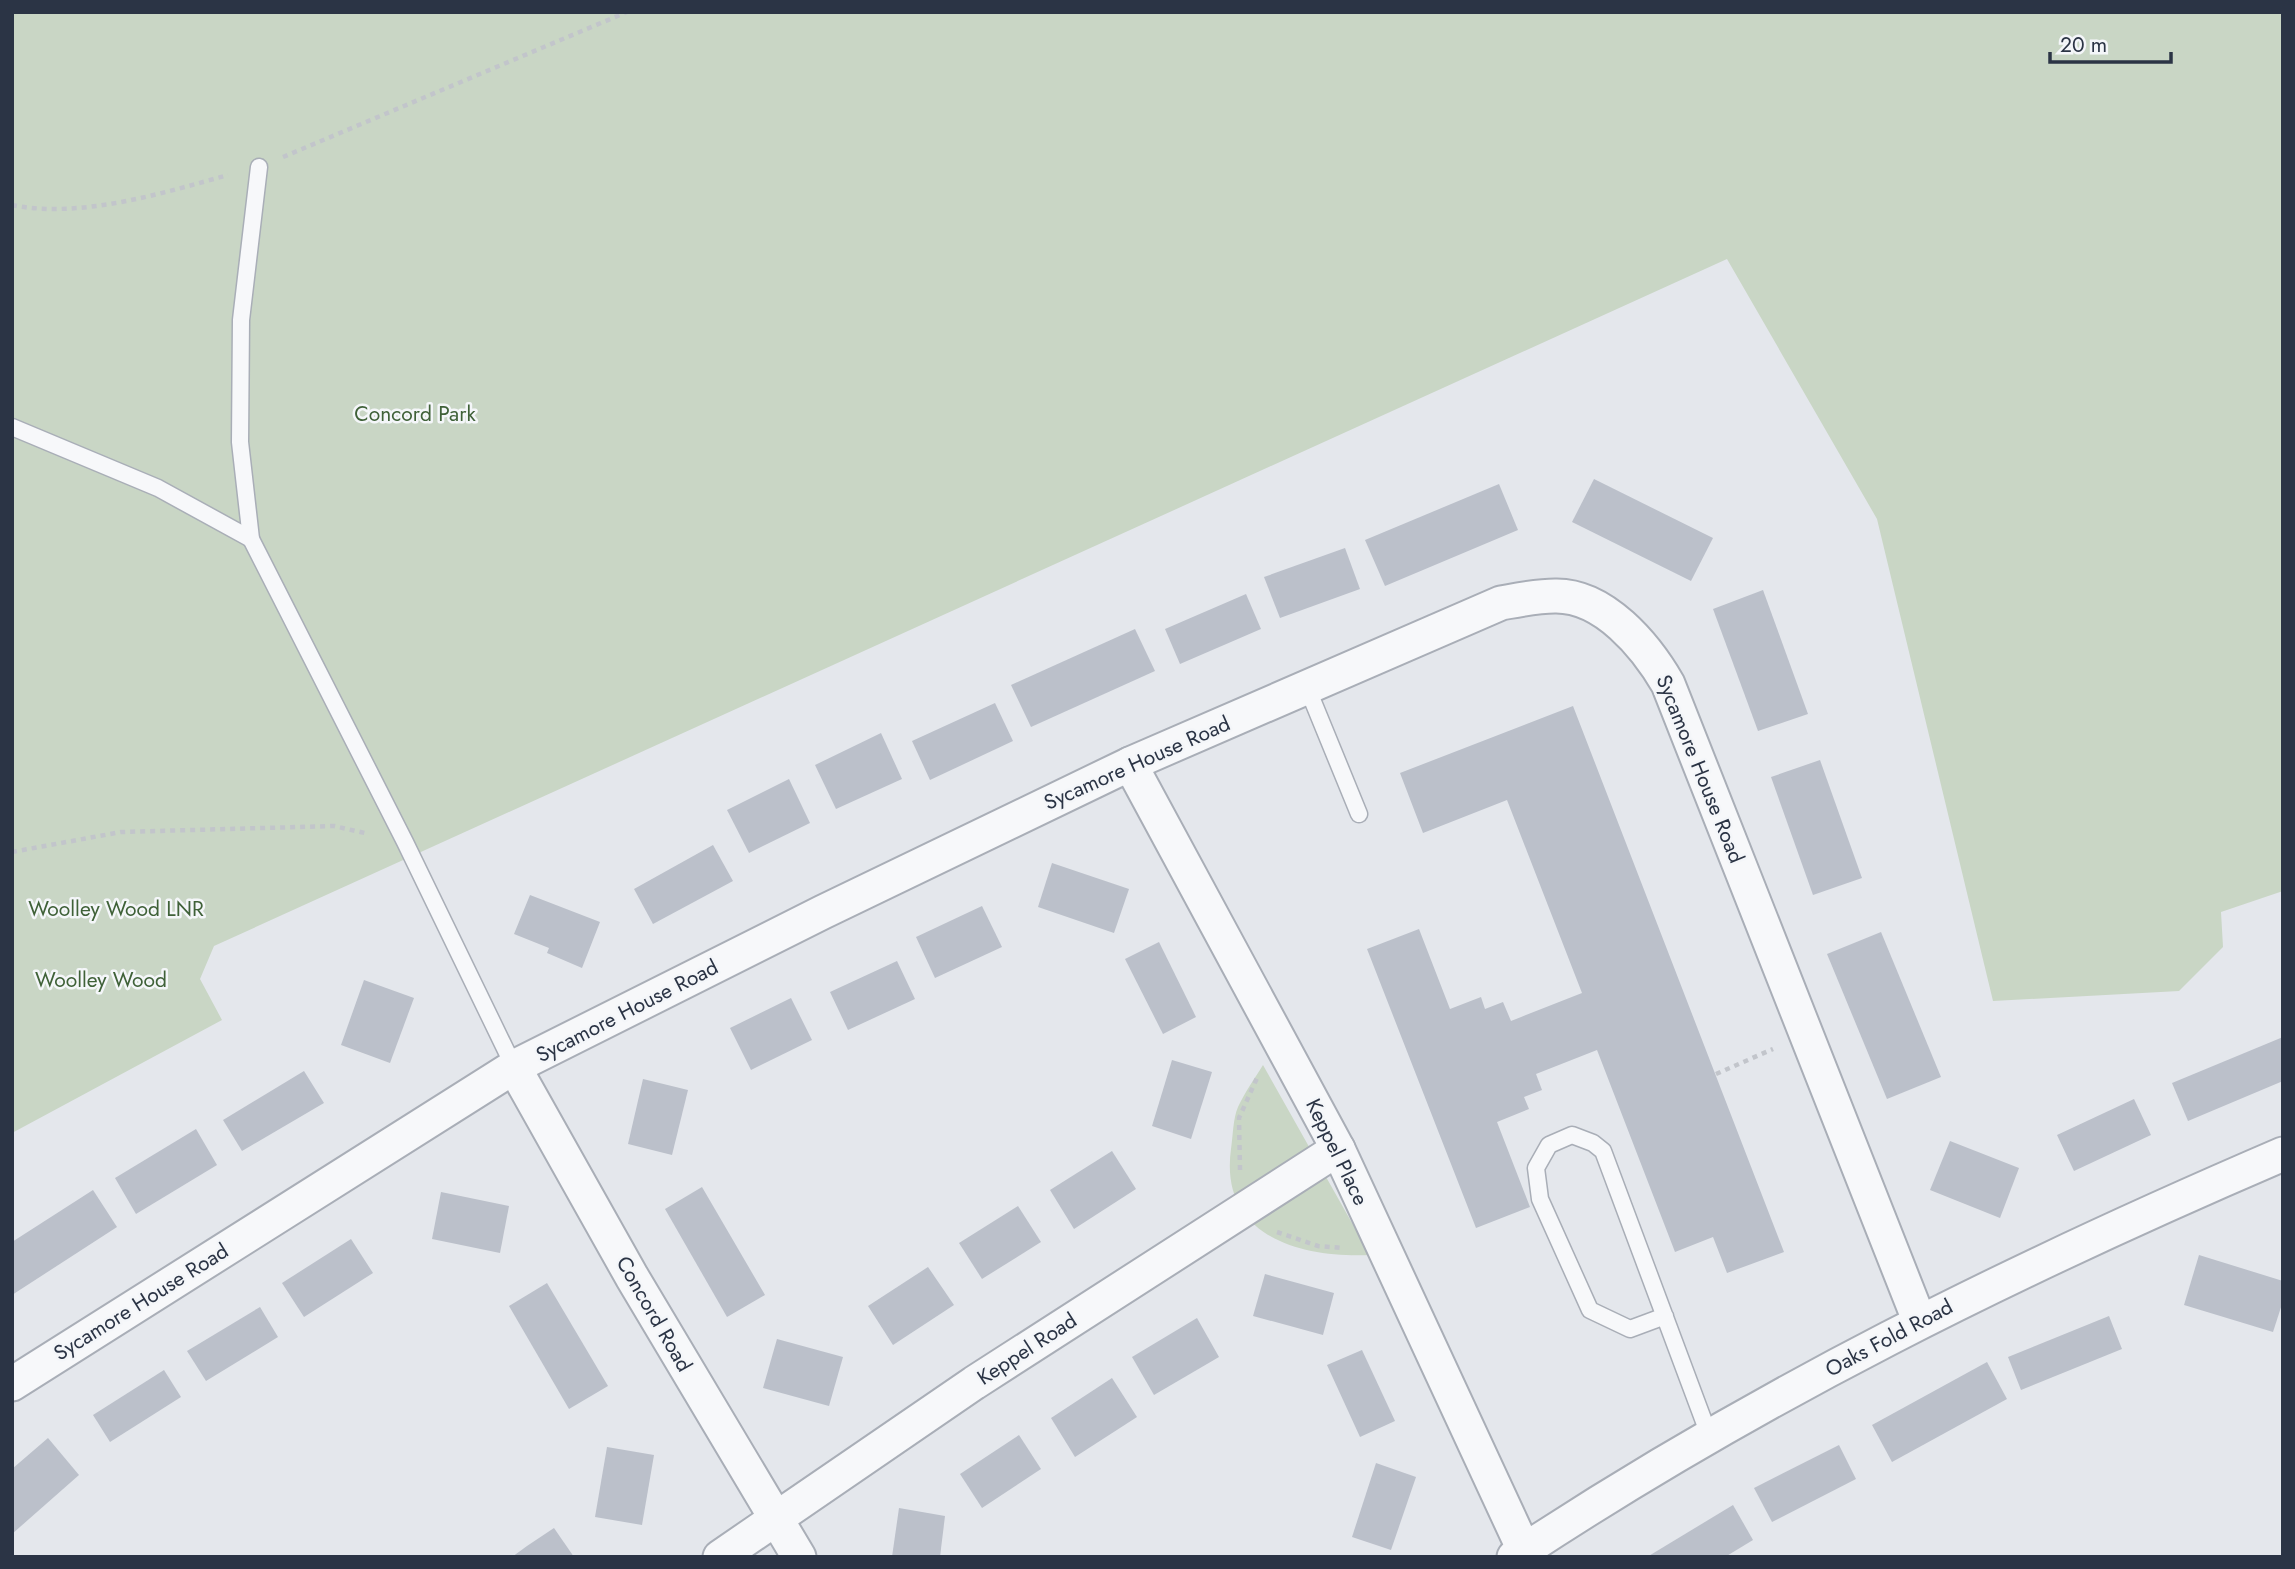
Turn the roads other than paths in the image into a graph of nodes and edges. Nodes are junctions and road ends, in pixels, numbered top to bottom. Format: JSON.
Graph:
{"nodes":[{"id":1,"x":259,"y":167,"type":"road end"},
{"id":2,"x":12,"y":427,"type":"edge"},
{"id":3,"x":251,"y":539,"type":"junction"},
{"id":4,"x":1307,"y":687,"type":"junction"},
{"id":5,"x":1130,"y":764,"type":"junction"},
{"id":6,"x":1359,"y":814,"type":"dead end"},
{"id":7,"x":514,"y":1067,"type":"junction"},
{"id":8,"x":1338,"y":1149,"type":"junction"},
{"id":9,"x":2283,"y":1154,"type":"edge"},
{"id":10,"x":1665,"y":1316,"type":"junction"},
{"id":11,"x":1919,"y":1321,"type":"junction"},
{"id":12,"x":12,"y":1384,"type":"edge"},
{"id":13,"x":1709,"y":1435,"type":"junction"},
{"id":14,"x":775,"y":1520,"type":"junction"},
{"id":15,"x":1519,"y":1553,"type":"edge"},
{"id":16,"x":720,"y":1557,"type":"edge"},
{"id":17,"x":799,"y":1557,"type":"edge"}],
"edges":[{"from":1,"to":3,"type":"lane"},
{"from":2,"to":3,"type":"lane"},
{"from":3,"to":7,"type":"lane"},
{"from":4,"to":5,"type":"street","name":"Sycamore House Road"},
{"from":4,"to":6,"type":"lane"},
{"from":4,"to":11,"type":"street","name":"Sycamore House Road"},
{"from":5,"to":7,"type":"street","name":"Sycamore House Road"},
{"from":5,"to":8,"type":"street","name":"Keppel Place"},
{"from":7,"to":12,"type":"street","name":"Sycamore House Road"},
{"from":7,"to":14,"type":"street","name":"Concord Road"},
{"from":8,"to":14,"type":"street","name":"Keppel Road"},
{"from":8,"to":15,"type":"street","name":"Keppel Place"},
{"from":9,"to":11,"type":"street","name":"Oaks Fold Road"},
{"from":10,"to":10,"type":"lane"},
{"from":10,"to":13,"type":"lane"},
{"from":11,"to":13,"type":"street","name":"Oaks Fold Road"},
{"from":13,"to":15,"type":"street","name":"Oaks Fold Road"},
{"from":14,"to":16,"type":"street","name":"Keppel Road"},
{"from":14,"to":17,"type":"street","name":"Concord Road"}]}
